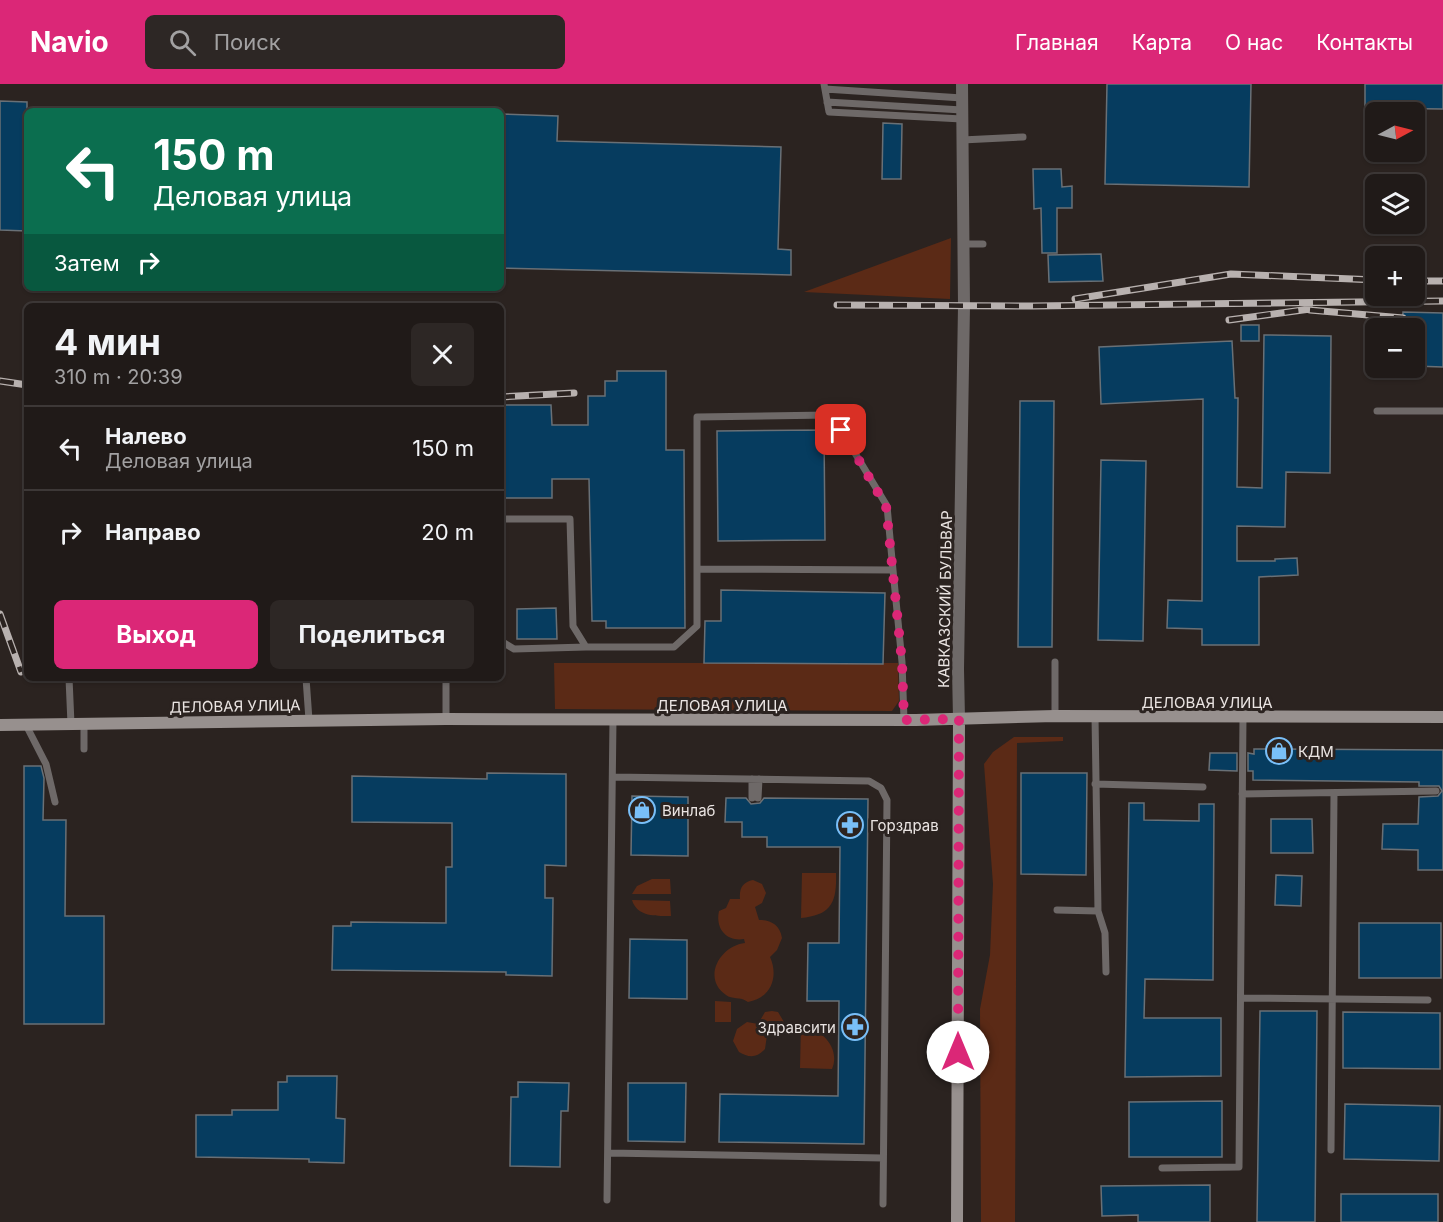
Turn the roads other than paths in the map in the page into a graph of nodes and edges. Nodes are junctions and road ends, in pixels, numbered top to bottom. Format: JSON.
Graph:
{"nodes":[{"id":1,"x":962,"y":84,"type":"edge"},
{"id":2,"x":825,"y":87,"type":"edge"},
{"id":3,"x":827,"y":102,"type":"junction"},
{"id":4,"x":962,"y":109,"type":"junction"},
{"id":5,"x":1023,"y":137,"type":"dead end"},
{"id":6,"x":962,"y":140,"type":"junction"},
{"id":7,"x":963,"y":244,"type":"junction"},
{"id":8,"x":982,"y":244,"type":"dead end"},
{"id":9,"x":1377,"y":411,"type":"dead end"},
{"id":10,"x":1443,"y":411,"type":"edge"},
{"id":11,"x":504,"y":519,"type":"edge"},
{"id":12,"x":697,"y":569,"type":"junction"},
{"id":13,"x":893,"y":570,"type":"junction"},
{"id":14,"x":504,"y":643,"type":"edge"},
{"id":15,"x":586,"y":647,"type":"junction"},
{"id":16,"x":1055,"y":662,"type":"dead end"},
{"id":17,"x":69,"y":681,"type":"edge"},
{"id":18,"x":306,"y":681,"type":"edge"},
{"id":19,"x":446,"y":681,"type":"edge"},
{"id":20,"x":1055,"y":716,"type":"junction"},
{"id":21,"x":1095,"y":716,"type":"junction"},
{"id":22,"x":1243,"y":717,"type":"junction"},
{"id":23,"x":1443,"y":717,"type":"edge"},
{"id":24,"x":446,"y":719,"type":"junction"},
{"id":25,"x":959,"y":719,"type":"junction"},
{"id":26,"x":309,"y":720,"type":"junction"},
{"id":27,"x":613,"y":720,"type":"junction"},
{"id":28,"x":904,"y":720,"type":"junction"},
{"id":29,"x":70,"y":724,"type":"junction"},
{"id":30,"x":84,"y":724,"type":"junction"},
{"id":31,"x":0,"y":725,"type":"edge"},
{"id":32,"x":26,"y":725,"type":"junction"},
{"id":33,"x":84,"y":749,"type":"dead end"},
{"id":34,"x":613,"y":777,"type":"junction"},
{"id":35,"x":755,"y":779,"type":"junction"},
{"id":36,"x":1095,"y":784,"type":"junction"},
{"id":37,"x":1203,"y":787,"type":"dead end"},
{"id":38,"x":1436,"y":791,"type":"dead end"},
{"id":39,"x":1242,"y":794,"type":"junction"},
{"id":40,"x":1334,"y":794,"type":"junction"},
{"id":41,"x":755,"y":798,"type":"dead end"},
{"id":42,"x":55,"y":802,"type":"dead end"},
{"id":43,"x":1058,"y":910,"type":"dead end"},
{"id":44,"x":1098,"y":911,"type":"junction"},
{"id":45,"x":1106,"y":972,"type":"dead end"},
{"id":46,"x":1241,"y":998,"type":"junction"},
{"id":47,"x":1332,"y":999,"type":"junction"},
{"id":48,"x":1428,"y":1000,"type":"dead end"},
{"id":49,"x":1331,"y":1150,"type":"dead end"},
{"id":50,"x":609,"y":1153,"type":"junction"},
{"id":51,"x":883,"y":1158,"type":"junction"},
{"id":52,"x":1162,"y":1168,"type":"dead end"},
{"id":53,"x":607,"y":1200,"type":"dead end"},
{"id":54,"x":882,"y":1203,"type":"dead end"},
{"id":55,"x":957,"y":1222,"type":"edge"}],
"edges":[{"from":1,"to":4,"type":"street","name":"КАВКАЗСКИЙ БУЛЬВАР"},
{"from":2,"to":3,"type":"lane"},
{"from":2,"to":4,"type":"lane"},
{"from":3,"to":4,"type":"lane"},
{"from":3,"to":4,"type":"lane"},
{"from":4,"to":6,"type":"street","name":"КАВКАЗСКИЙ БУЛЬВАР"},
{"from":5,"to":6,"type":"lane"},
{"from":6,"to":7,"type":"street","name":"КАВКАЗСКИЙ БУЛЬВАР"},
{"from":7,"to":8,"type":"lane"},
{"from":7,"to":25,"type":"street","name":"КАВКАЗСКИЙ БУЛЬВАР"},
{"from":9,"to":10,"type":"lane"},
{"from":11,"to":15,"type":"lane"},
{"from":12,"to":13,"type":"lane"},
{"from":12,"to":13,"type":"lane"},
{"from":12,"to":15,"type":"lane"},
{"from":13,"to":28,"type":"lane"},
{"from":14,"to":15,"type":"lane"},
{"from":16,"to":20,"type":"lane"},
{"from":17,"to":29,"type":"lane"},
{"from":18,"to":26,"type":"lane"},
{"from":19,"to":24,"type":"lane"},
{"from":20,"to":21,"type":"street","name":"ДЕЛОВАЯ УЛИЦА"},
{"from":20,"to":25,"type":"street","name":"ДЕЛОВАЯ УЛИЦА"},
{"from":21,"to":22,"type":"street","name":"ДЕЛОВАЯ УЛИЦА"},
{"from":21,"to":36,"type":"lane"},
{"from":22,"to":23,"type":"street","name":"ДЕЛОВАЯ УЛИЦА"},
{"from":22,"to":39,"type":"lane"},
{"from":24,"to":26,"type":"street","name":"ДЕЛОВАЯ УЛИЦА"},
{"from":24,"to":27,"type":"street","name":"ДЕЛОВАЯ УЛИЦА"},
{"from":25,"to":28,"type":"street","name":"ДЕЛОВАЯ УЛИЦА"},
{"from":25,"to":55,"type":"street","name":"КАВКАЗСКИЙ БУЛЬВАР"},
{"from":26,"to":30,"type":"street","name":"ДЕЛОВАЯ УЛИЦА"},
{"from":27,"to":28,"type":"street","name":"ДЕЛОВАЯ УЛИЦА"},
{"from":27,"to":34,"type":"lane"},
{"from":29,"to":30,"type":"street","name":"ДЕЛОВАЯ УЛИЦА"},
{"from":29,"to":32,"type":"street","name":"ДЕЛОВАЯ УЛИЦА"},
{"from":30,"to":33,"type":"lane"},
{"from":31,"to":32,"type":"street","name":"ДЕЛОВАЯ УЛИЦА"},
{"from":32,"to":42,"type":"lane"},
{"from":34,"to":35,"type":"lane"},
{"from":34,"to":50,"type":"lane"},
{"from":35,"to":41,"type":"lane"},
{"from":35,"to":51,"type":"lane"},
{"from":36,"to":37,"type":"lane"},
{"from":36,"to":44,"type":"lane"},
{"from":38,"to":40,"type":"lane"},
{"from":39,"to":40,"type":"lane"},
{"from":39,"to":46,"type":"lane"},
{"from":40,"to":47,"type":"lane"},
{"from":43,"to":44,"type":"lane"},
{"from":44,"to":45,"type":"lane"},
{"from":46,"to":47,"type":"lane"},
{"from":46,"to":52,"type":"lane"},
{"from":47,"to":48,"type":"lane"},
{"from":47,"to":49,"type":"lane"},
{"from":50,"to":51,"type":"lane"},
{"from":50,"to":53,"type":"lane"},
{"from":51,"to":54,"type":"lane"}]}
